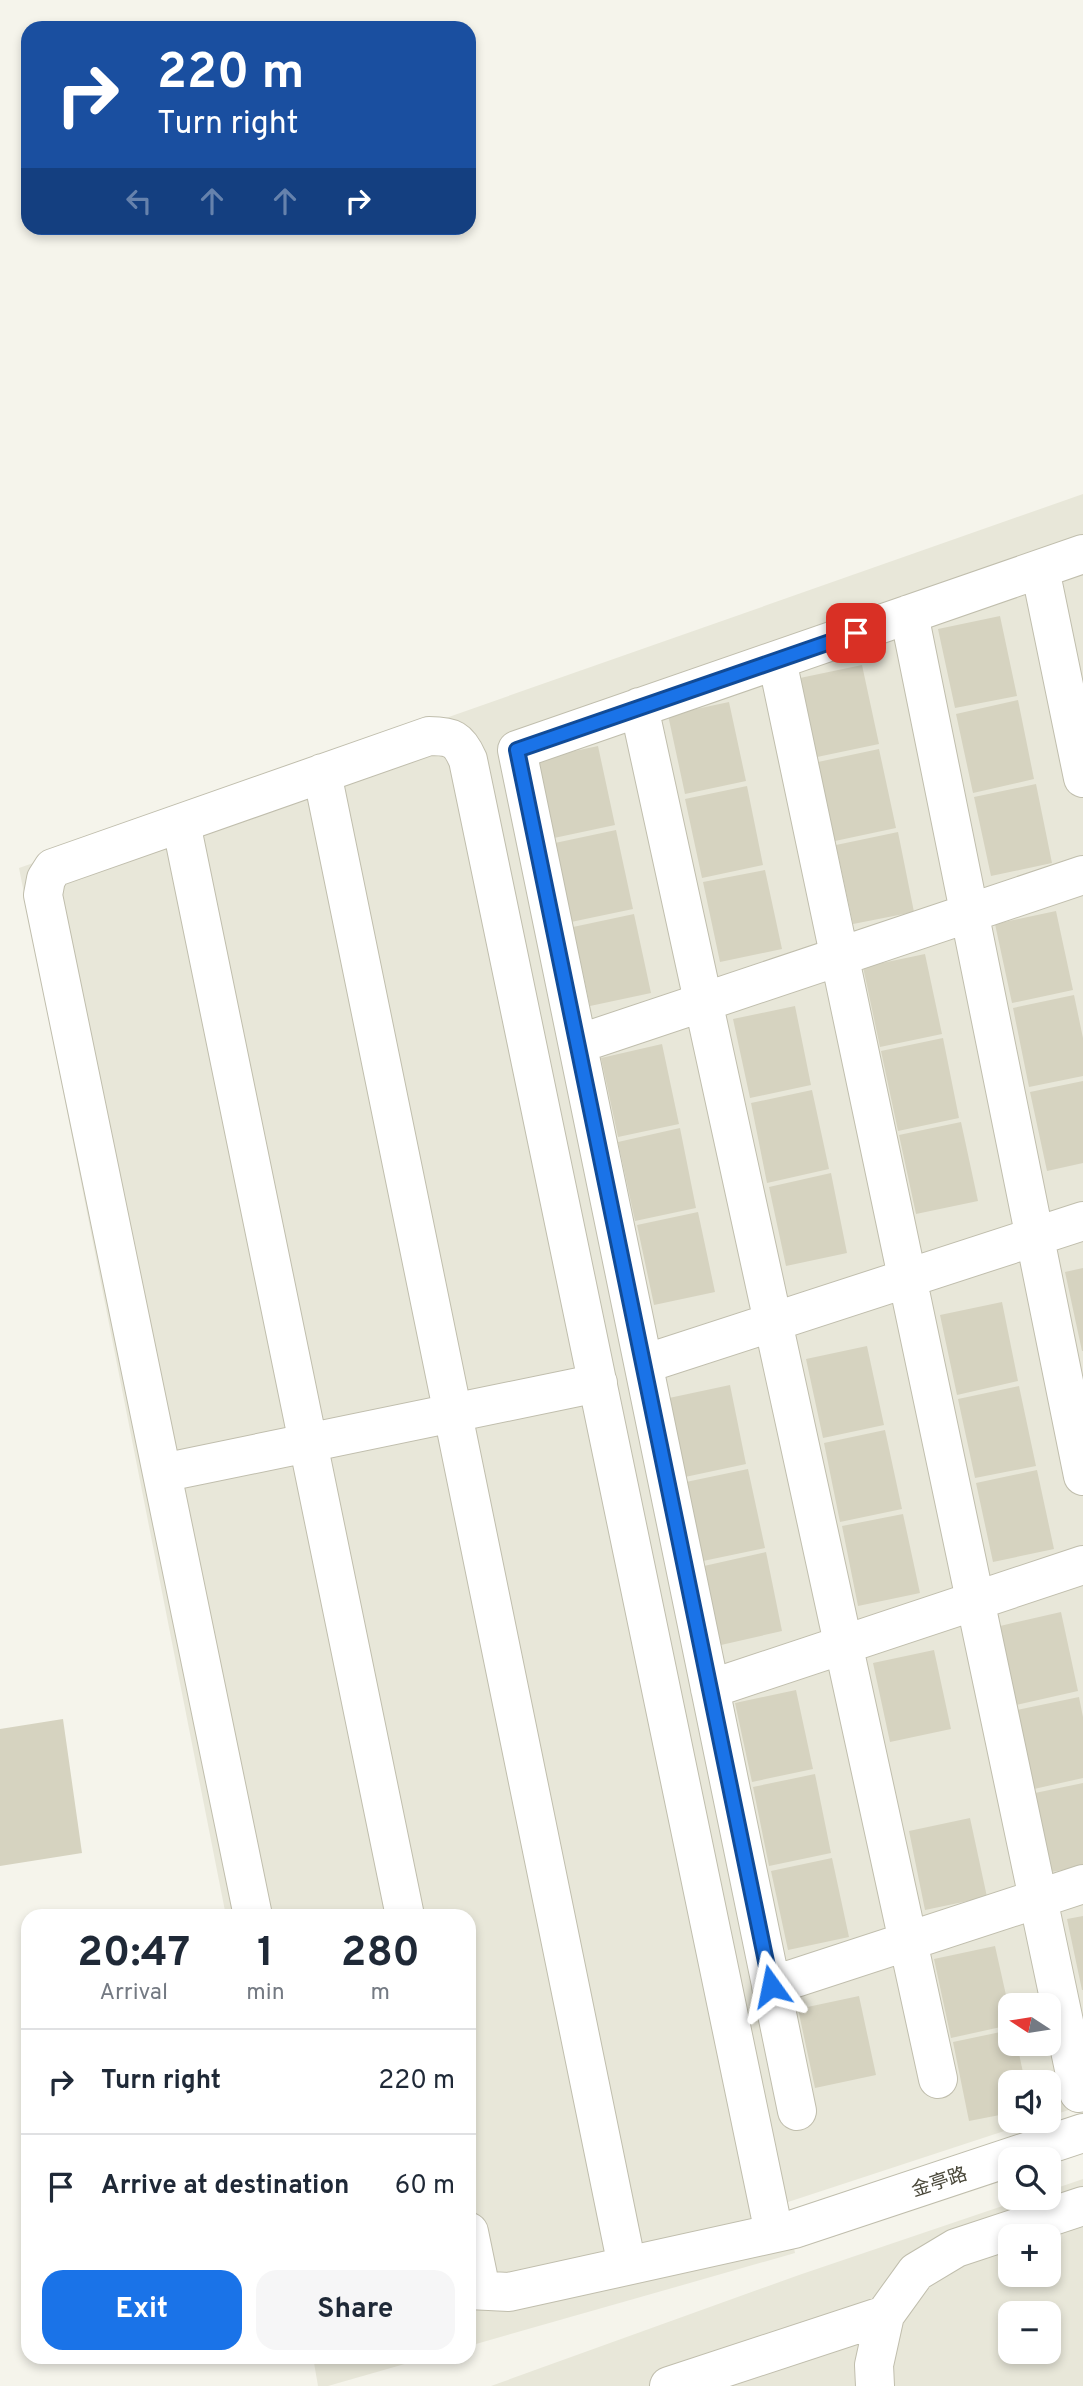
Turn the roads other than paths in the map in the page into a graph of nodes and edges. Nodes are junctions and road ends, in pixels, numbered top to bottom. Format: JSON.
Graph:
{"nodes":[{"id":1,"x":1083,"y":554,"type":"edge"},
{"id":2,"x":1040,"y":569,"type":"junction"},
{"id":3,"x":909,"y":614,"type":"junction"},
{"id":4,"x":777,"y":660,"type":"junction"},
{"id":5,"x":639,"y":707,"type":"junction"},
{"id":6,"x":322,"y":773,"type":"junction"},
{"id":7,"x":1083,"y":778,"type":"edge"},
{"id":8,"x":181,"y":823,"type":"junction"},
{"id":9,"x":1083,"y":875,"type":"edge"},
{"id":10,"x":969,"y":913,"type":"junction"},
{"id":11,"x":840,"y":956,"type":"junction"},
{"id":12,"x":704,"y":1002,"type":"junction"},
{"id":13,"x":578,"y":1044,"type":"junction"},
{"id":14,"x":1083,"y":1221,"type":"edge"},
{"id":15,"x":1034,"y":1237,"type":"junction"},
{"id":16,"x":908,"y":1278,"type":"junction"},
{"id":17,"x":773,"y":1322,"type":"junction"},
{"id":18,"x":644,"y":1364,"type":"junction"},
{"id":19,"x":598,"y":1382,"type":"junction"},
{"id":20,"x":453,"y":1413,"type":"junction"},
{"id":21,"x":308,"y":1443,"type":"junction"},
{"id":22,"x":162,"y":1473,"type":"junction"},
{"id":23,"x":1083,"y":1476,"type":"edge"},
{"id":24,"x":1083,"y":1565,"type":"edge"},
{"id":25,"x":975,"y":1601,"type":"junction"},
{"id":26,"x":843,"y":1644,"type":"junction"},
{"id":27,"x":710,"y":1689,"type":"junction"},
{"id":28,"x":1083,"y":1884,"type":"edge"},
{"id":29,"x":1038,"y":1899,"type":"junction"},
{"id":30,"x":252,"y":1909,"type":"edge"},
{"id":31,"x":404,"y":1909,"type":"edge"},
{"id":32,"x":908,"y":1942,"type":"junction"},
{"id":33,"x":771,"y":1986,"type":"junction"},
{"id":34,"x":938,"y":2079,"type":"dead end"},
{"id":35,"x":1079,"y":2093,"type":"dead end"},
{"id":36,"x":797,"y":2111,"type":"dead end"},
{"id":37,"x":1083,"y":2133,"type":"edge"},
{"id":38,"x":1083,"y":2206,"type":"edge"},
{"id":39,"x":784,"y":2231,"type":"junction"},
{"id":40,"x":626,"y":2266,"type":"junction"},
{"id":41,"x":476,"y":2290,"type":"edge"},
{"id":42,"x":885,"y":2315,"type":"junction"},
{"id":43,"x":669,"y":2386,"type":"edge"},
{"id":44,"x":874,"y":2386,"type":"edge"}],
"edges":[{"from":1,"to":2,"type":"street"},
{"from":2,"to":3,"type":"street"},
{"from":2,"to":7,"type":"street"},
{"from":3,"to":4,"type":"street"},
{"from":3,"to":10,"type":"street"},
{"from":4,"to":5,"type":"street"},
{"from":4,"to":11,"type":"street"},
{"from":5,"to":12,"type":"street"},
{"from":5,"to":13,"type":"street"},
{"from":6,"to":8,"type":"street"},
{"from":6,"to":19,"type":"street"},
{"from":6,"to":20,"type":"street"},
{"from":8,"to":21,"type":"street"},
{"from":8,"to":22,"type":"street"},
{"from":9,"to":10,"type":"street"},
{"from":10,"to":11,"type":"street"},
{"from":10,"to":15,"type":"street"},
{"from":11,"to":12,"type":"street"},
{"from":11,"to":16,"type":"street"},
{"from":12,"to":13,"type":"street"},
{"from":12,"to":17,"type":"street"},
{"from":13,"to":18,"type":"street"},
{"from":14,"to":15,"type":"street"},
{"from":15,"to":16,"type":"street"},
{"from":15,"to":23,"type":"street"},
{"from":16,"to":17,"type":"street"},
{"from":16,"to":25,"type":"street"},
{"from":17,"to":18,"type":"street"},
{"from":17,"to":26,"type":"street"},
{"from":18,"to":27,"type":"street"},
{"from":19,"to":20,"type":"street"},
{"from":19,"to":39,"type":"street"},
{"from":20,"to":21,"type":"street"},
{"from":20,"to":40,"type":"street"},
{"from":21,"to":22,"type":"street"},
{"from":21,"to":31,"type":"street"},
{"from":22,"to":30,"type":"street"},
{"from":24,"to":25,"type":"street"},
{"from":25,"to":26,"type":"street"},
{"from":25,"to":29,"type":"street"},
{"from":26,"to":27,"type":"street"},
{"from":26,"to":32,"type":"street"},
{"from":27,"to":33,"type":"street"},
{"from":28,"to":29,"type":"street"},
{"from":29,"to":32,"type":"street"},
{"from":29,"to":35,"type":"street"},
{"from":32,"to":33,"type":"street"},
{"from":32,"to":34,"type":"street"},
{"from":33,"to":36,"type":"street"},
{"from":37,"to":39,"type":"street","name":"金亭路"},
{"from":38,"to":42,"type":"street"},
{"from":39,"to":40,"type":"street","name":"金亭路"},
{"from":40,"to":41,"type":"street","name":"金亭路"},
{"from":42,"to":43,"type":"street"},
{"from":42,"to":44,"type":"street"}]}
